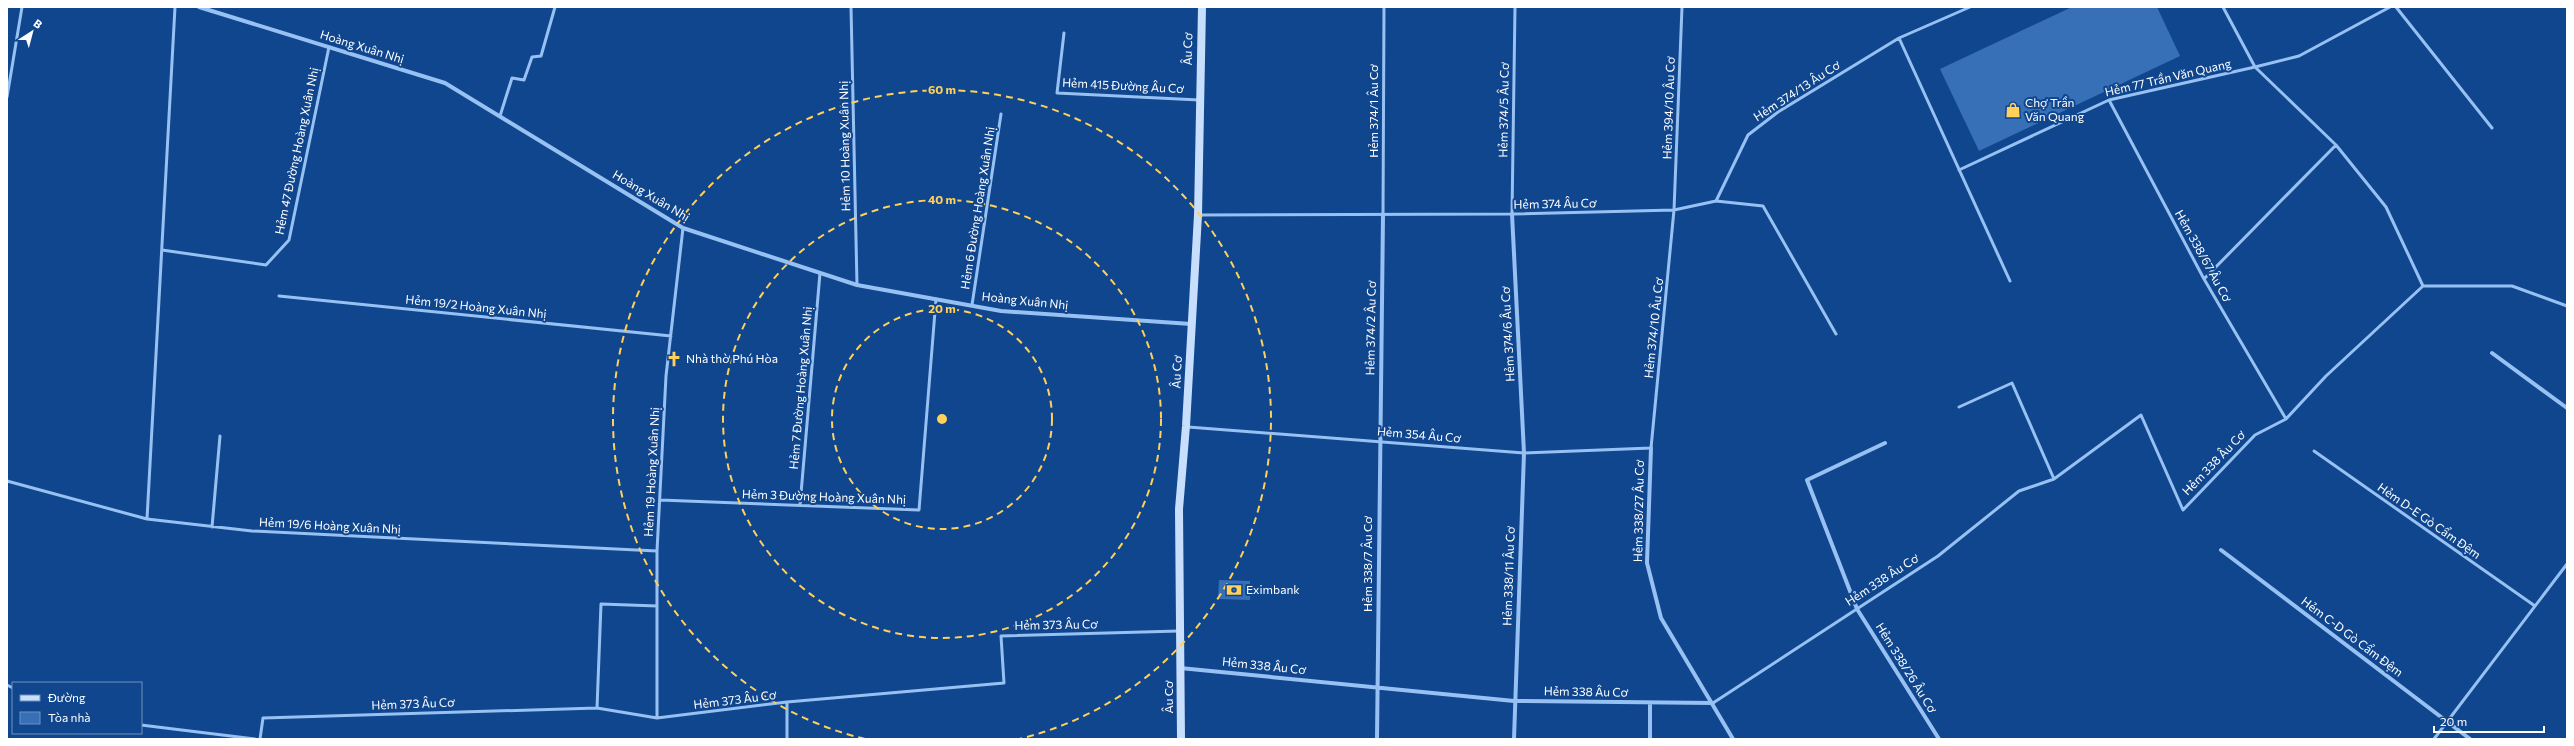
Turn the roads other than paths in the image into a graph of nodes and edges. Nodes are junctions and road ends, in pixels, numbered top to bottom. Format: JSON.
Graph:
{"nodes":[{"id":1,"x":22,"y":7,"type":"edge"},
{"id":2,"x":175,"y":7,"type":"edge"},
{"id":3,"x":199,"y":7,"type":"edge"},
{"id":4,"x":555,"y":7,"type":"edge"},
{"id":5,"x":851,"y":7,"type":"edge"},
{"id":6,"x":1202,"y":7,"type":"edge"},
{"id":7,"x":1384,"y":7,"type":"edge"},
{"id":8,"x":1515,"y":7,"type":"edge"},
{"id":9,"x":1682,"y":7,"type":"edge"},
{"id":10,"x":1970,"y":7,"type":"edge"},
{"id":11,"x":2223,"y":7,"type":"edge"},
{"id":12,"x":2390,"y":7,"type":"edge"},
{"id":13,"x":2396,"y":7,"type":"edge"},
{"id":14,"x":1064,"y":33,"type":"dead end"},
{"id":15,"x":1899,"y":38,"type":"junction"},
{"id":16,"x":329,"y":47,"type":"junction"},
{"id":17,"x":2255,"y":68,"type":"junction"},
{"id":18,"x":7,"y":97,"type":"edge"},
{"id":19,"x":1199,"y":100,"type":"junction"},
{"id":20,"x":2108,"y":100,"type":"junction"},
{"id":21,"x":1001,"y":114,"type":"dead end"},
{"id":22,"x":500,"y":116,"type":"junction"},
{"id":23,"x":2492,"y":128,"type":"dead end"},
{"id":24,"x":2336,"y":145,"type":"junction"},
{"id":25,"x":1959,"y":170,"type":"junction"},
{"id":26,"x":1716,"y":201,"type":"junction"},
{"id":27,"x":1674,"y":210,"type":"junction"},
{"id":28,"x":1512,"y":214,"type":"junction"},
{"id":29,"x":1198,"y":215,"type":"junction"},
{"id":30,"x":1383,"y":215,"type":"junction"},
{"id":31,"x":683,"y":228,"type":"junction"},
{"id":32,"x":162,"y":250,"type":"junction"},
{"id":33,"x":820,"y":273,"type":"junction"},
{"id":34,"x":2204,"y":279,"type":"junction"},
{"id":35,"x":2010,"y":281,"type":"dead end"},
{"id":36,"x":857,"y":285,"type":"junction"},
{"id":37,"x":2423,"y":286,"type":"junction"},
{"id":38,"x":279,"y":296,"type":"dead end"},
{"id":39,"x":936,"y":299,"type":"junction"},
{"id":40,"x":972,"y":305,"type":"junction"},
{"id":41,"x":2567,"y":306,"type":"edge"},
{"id":42,"x":1191,"y":324,"type":"junction"},
{"id":43,"x":1836,"y":334,"type":"dead end"},
{"id":44,"x":671,"y":336,"type":"junction"},
{"id":45,"x":2492,"y":352,"type":"dead end"},
{"id":46,"x":1959,"y":407,"type":"dead end"},
{"id":47,"x":2567,"y":408,"type":"edge"},
{"id":48,"x":2286,"y":419,"type":"junction"},
{"id":49,"x":1186,"y":426,"type":"junction"},
{"id":50,"x":220,"y":436,"type":"dead end"},
{"id":51,"x":1379,"y":441,"type":"junction"},
{"id":52,"x":1885,"y":443,"type":"dead end"},
{"id":53,"x":1651,"y":448,"type":"junction"},
{"id":54,"x":2314,"y":450,"type":"dead end"},
{"id":55,"x":1524,"y":453,"type":"junction"},
{"id":56,"x":2054,"y":479,"type":"junction"},
{"id":57,"x":7,"y":481,"type":"edge"},
{"id":58,"x":660,"y":500,"type":"junction"},
{"id":59,"x":800,"y":505,"type":"junction"},
{"id":60,"x":147,"y":520,"type":"junction"},
{"id":61,"x":212,"y":527,"type":"junction"},
{"id":62,"x":2221,"y":550,"type":"dead end"},
{"id":63,"x":657,"y":551,"type":"junction"},
{"id":64,"x":2567,"y":564,"type":"edge"},
{"id":65,"x":657,"y":606,"type":"junction"},
{"id":66,"x":2535,"y":606,"type":"junction"},
{"id":67,"x":1857,"y":608,"type":"junction"},
{"id":68,"x":1180,"y":631,"type":"junction"},
{"id":69,"x":1180,"y":668,"type":"junction"},
{"id":70,"x":1377,"y":688,"type":"junction"},
{"id":71,"x":1514,"y":701,"type":"junction"},
{"id":72,"x":787,"y":702,"type":"junction"},
{"id":73,"x":1713,"y":703,"type":"junction"},
{"id":74,"x":1650,"y":704,"type":"junction"},
{"id":75,"x":597,"y":708,"type":"junction"},
{"id":76,"x":657,"y":718,"type":"junction"},
{"id":77,"x":2447,"y":722,"type":"junction"},
{"id":78,"x":142,"y":725,"type":"edge"},
{"id":79,"x":256,"y":739,"type":"edge"},
{"id":80,"x":260,"y":739,"type":"edge"},
{"id":81,"x":787,"y":739,"type":"edge"},
{"id":82,"x":1181,"y":739,"type":"edge"},
{"id":83,"x":1377,"y":739,"type":"edge"},
{"id":84,"x":1514,"y":739,"type":"edge"},
{"id":85,"x":1650,"y":739,"type":"edge"},
{"id":86,"x":1733,"y":739,"type":"edge"},
{"id":87,"x":1939,"y":739,"type":"edge"},
{"id":88,"x":2434,"y":739,"type":"edge"},
{"id":89,"x":2470,"y":739,"type":"edge"}],
"edges":[{"from":1,"to":18,"type":"lane"},
{"from":2,"to":32,"type":"lane"},
{"from":3,"to":16,"type":"street","name":"Hoàng Xuân Nhị"},
{"from":4,"to":22,"type":"lane"},
{"from":5,"to":36,"type":"lane","name":"Hẻm 10 Hoàng Xuân Nhị"},
{"from":6,"to":19,"type":"main road","name":"Âu Cơ"},
{"from":7,"to":30,"type":"lane","name":"Hẻm 374/1 Âu Cơ"},
{"from":8,"to":28,"type":"lane","name":"Hẻm 374/5 Âu Cơ"},
{"from":9,"to":27,"type":"lane","name":"Hẻm 394/10 Âu Cơ"},
{"from":10,"to":15,"type":"lane"},
{"from":11,"to":17,"type":"lane","name":"Hẻm 77 Trần Văn Quang"},
{"from":12,"to":17,"type":"lane"},
{"from":13,"to":23,"type":"lane"},
{"from":14,"to":19,"type":"lane","name":"Hẻm 415 Đường Âu Cơ"},
{"from":15,"to":25,"type":"lane"},
{"from":15,"to":26,"type":"lane","name":"Hẻm 374/13 Âu Cơ"},
{"from":16,"to":22,"type":"street","name":"Hoàng Xuân Nhị"},
{"from":16,"to":32,"type":"lane","name":"Hẻm 47 Đường Hoàng Xuân Nhị"},
{"from":17,"to":20,"type":"lane","name":"Hẻm 77 Trần Văn Quang"},
{"from":17,"to":24,"type":"lane"},
{"from":19,"to":29,"type":"main road","name":"Âu Cơ"},
{"from":20,"to":25,"type":"lane","name":"Hẻm 77 Trần Văn Quang"},
{"from":20,"to":34,"type":"lane","name":"Hẻm 338/67 Âu Cơ"},
{"from":21,"to":40,"type":"lane","name":"Hẻm 6 Đường Hoàng Xuân Nhị"},
{"from":22,"to":31,"type":"street","name":"Hoàng Xuân Nhị"},
{"from":24,"to":34,"type":"lane"},
{"from":24,"to":37,"type":"lane"},
{"from":25,"to":35,"type":"lane"},
{"from":26,"to":27,"type":"lane","name":"Hẻm 374 Âu Cơ"},
{"from":26,"to":43,"type":"lane","name":"Hẻm 374 Âu Cơ"},
{"from":27,"to":28,"type":"lane","name":"Hẻm 374 Âu Cơ"},
{"from":27,"to":53,"type":"lane","name":"Hẻm 374/10 Âu Cơ"},
{"from":28,"to":30,"type":"lane","name":"Hẻm 374 Âu Cơ"},
{"from":28,"to":55,"type":"street","name":"Hẻm 374/6 Âu Cơ"},
{"from":29,"to":30,"type":"lane","name":"Hẻm 374 Âu Cơ"},
{"from":29,"to":42,"type":"main road","name":"Âu Cơ"},
{"from":30,"to":51,"type":"street","name":"Hẻm 374/2 Âu Cơ"},
{"from":31,"to":33,"type":"street","name":"Hoàng Xuân Nhị"},
{"from":31,"to":44,"type":"lane","name":"Hẻm 19 Hoàng Xuân Nhị"},
{"from":32,"to":60,"type":"lane"},
{"from":33,"to":36,"type":"street","name":"Hoàng Xuân Nhị"},
{"from":33,"to":59,"type":"lane","name":"Hẻm 7 Đường Hoàng Xuân Nhị"},
{"from":34,"to":48,"type":"lane","name":"Hẻm 338/67 Âu Cơ"},
{"from":36,"to":39,"type":"street","name":"Hoàng Xuân Nhị"},
{"from":37,"to":41,"type":"lane"},
{"from":37,"to":48,"type":"lane","name":"Hẻm 338 Âu Cơ"},
{"from":38,"to":44,"type":"lane","name":"Hẻm 19/2 Hoàng Xuân Nhị"},
{"from":39,"to":40,"type":"street","name":"Hoàng Xuân Nhị"},
{"from":39,"to":59,"type":"lane","name":"Hẻm 3 Đường Hoàng Xuân Nhị"},
{"from":40,"to":42,"type":"street","name":"Hoàng Xuân Nhị"},
{"from":42,"to":49,"type":"main road","name":"Âu Cơ"},
{"from":44,"to":58,"type":"lane","name":"Hẻm 19 Hoàng Xuân Nhị"},
{"from":45,"to":47,"type":"street"},
{"from":46,"to":56,"type":"lane"},
{"from":48,"to":56,"type":"lane","name":"Hẻm 338 Âu Cơ"},
{"from":49,"to":51,"type":"lane","name":"Hẻm 354 Âu Cơ"},
{"from":49,"to":68,"type":"main road","name":"Âu Cơ"},
{"from":50,"to":61,"type":"lane"},
{"from":51,"to":55,"type":"lane","name":"Hẻm 354 Âu Cơ"},
{"from":51,"to":70,"type":"street","name":"Hẻm 338/7 Âu Cơ"},
{"from":52,"to":67,"type":"street","name":"Hẻm 338/26 Âu Cơ"},
{"from":53,"to":55,"type":"lane","name":"Hẻm 354 Âu Cơ"},
{"from":53,"to":73,"type":"street","name":"Hẻm 338/27 Âu Cơ"},
{"from":54,"to":66,"type":"lane","name":"Hẻm D-E Gò Cẩm Đệm"},
{"from":55,"to":71,"type":"street","name":"Hẻm 338/11 Âu Cơ"},
{"from":56,"to":67,"type":"lane","name":"Hẻm 338 Âu Cơ"},
{"from":57,"to":60,"type":"lane","name":"Hẻm 19/6 Hoàng Xuân Nhị"},
{"from":58,"to":59,"type":"lane","name":"Hẻm 3 Đường Hoàng Xuân Nhị"},
{"from":58,"to":63,"type":"lane","name":"Hẻm 19 Hoàng Xuân Nhị"},
{"from":60,"to":61,"type":"lane","name":"Hẻm 19/6 Hoàng Xuân Nhị"},
{"from":61,"to":63,"type":"lane","name":"Hẻm 19/6 Hoàng Xuân Nhị"},
{"from":62,"to":77,"type":"street","name":"Hẻm C-D Gò Cẩm Đệm"},
{"from":63,"to":65,"type":"lane","name":"Hẻm 19 Hoàng Xuân Nhị"},
{"from":64,"to":66,"type":"lane"},
{"from":65,"to":75,"type":"lane"},
{"from":65,"to":76,"type":"lane","name":"Hẻm 19 Hoàng Xuân Nhị"},
{"from":66,"to":77,"type":"lane"},
{"from":67,"to":73,"type":"lane","name":"Hẻm 338 Âu Cơ"},
{"from":67,"to":87,"type":"street","name":"Hẻm 338/26 Âu Cơ"},
{"from":68,"to":69,"type":"main road","name":"Âu Cơ"},
{"from":68,"to":72,"type":"lane","name":"Hẻm 373 Âu Cơ"},
{"from":69,"to":70,"type":"street","name":"Hẻm 338 Âu Cơ"},
{"from":69,"to":82,"type":"main road","name":"Âu Cơ"},
{"from":70,"to":71,"type":"street","name":"Hẻm 338 Âu Cơ"},
{"from":70,"to":83,"type":"street","name":"Hẻm 338/7 Âu Cơ"},
{"from":71,"to":74,"type":"street","name":"Hẻm 338 Âu Cơ"},
{"from":71,"to":84,"type":"street","name":"Hẻm 338/11 Âu Cơ"},
{"from":72,"to":76,"type":"lane","name":"Hẻm 373 Âu Cơ"},
{"from":72,"to":81,"type":"lane"},
{"from":73,"to":74,"type":"street","name":"Hẻm 338 Âu Cơ"},
{"from":73,"to":86,"type":"street","name":"Hẻm 338/27 Âu Cơ"},
{"from":74,"to":85,"type":"street"},
{"from":75,"to":76,"type":"lane","name":"Hẻm 373 Âu Cơ"},
{"from":75,"to":80,"type":"lane","name":"Hẻm 373 Âu Cơ"},
{"from":77,"to":88,"type":"lane"},
{"from":77,"to":89,"type":"street","name":"Hẻm C-D Gò Cẩm Đệm"},
{"from":78,"to":79,"type":"lane"}]}
